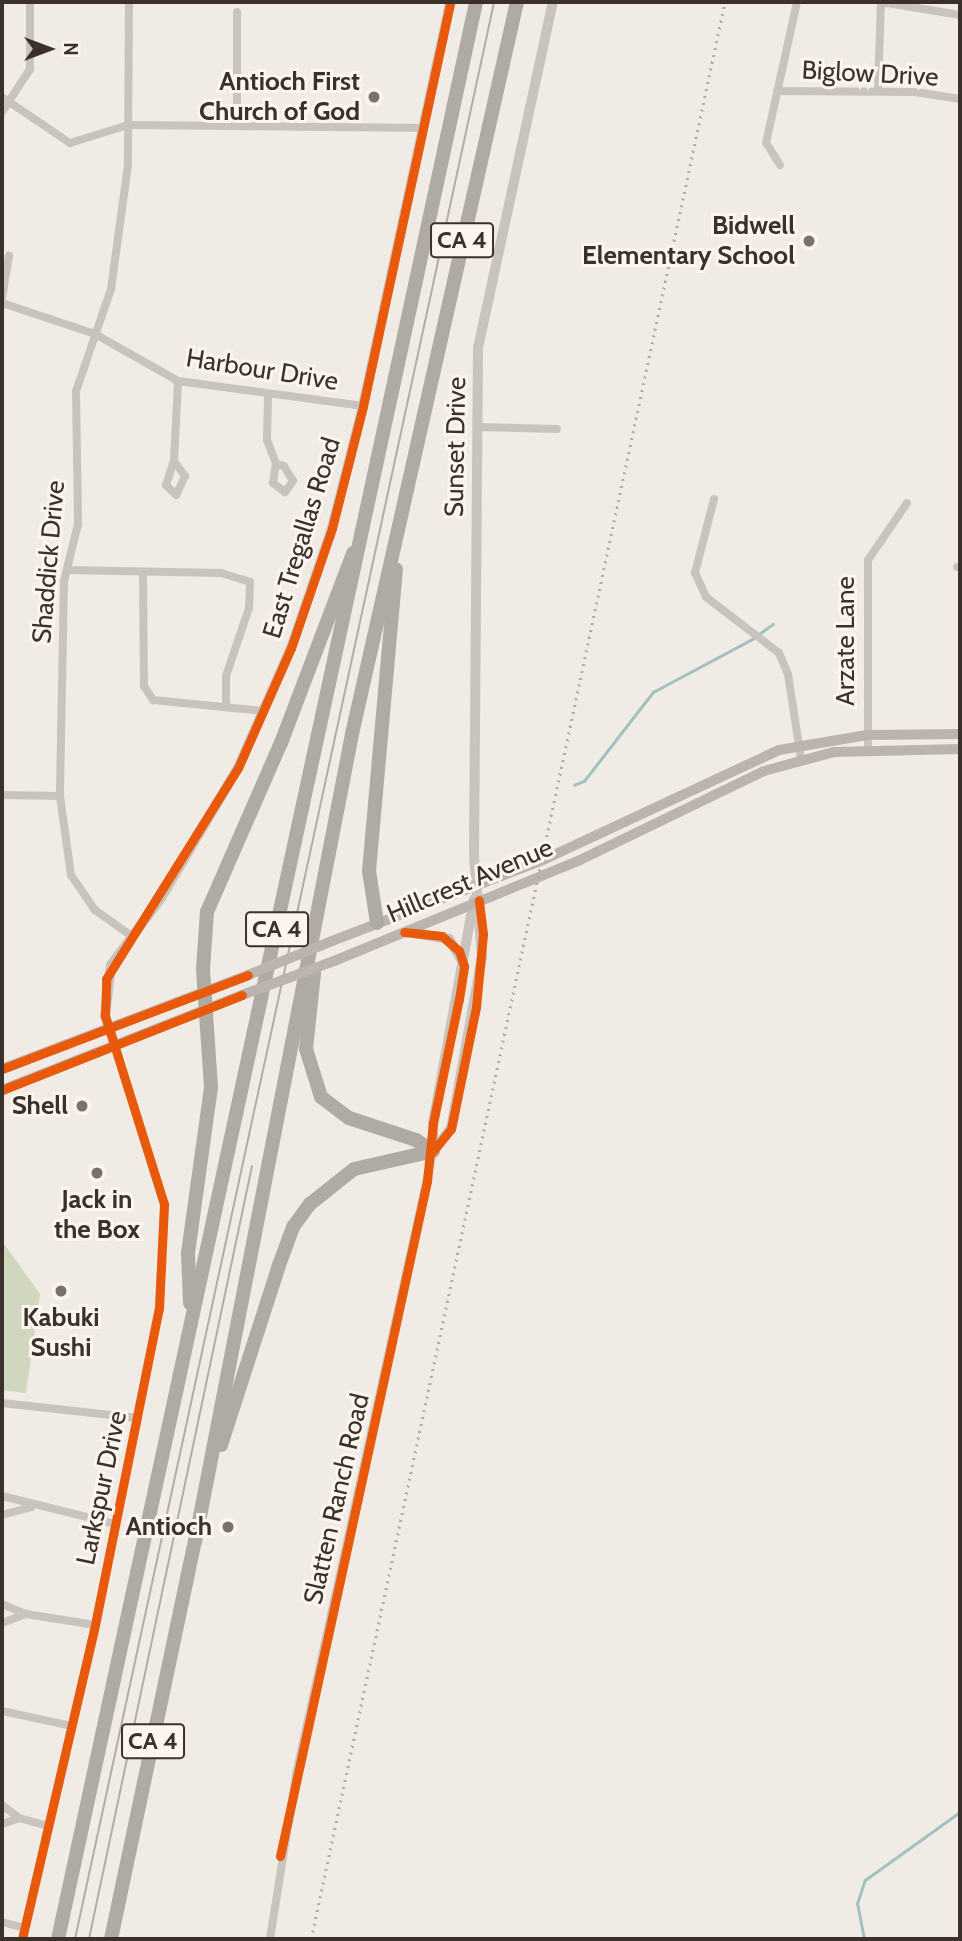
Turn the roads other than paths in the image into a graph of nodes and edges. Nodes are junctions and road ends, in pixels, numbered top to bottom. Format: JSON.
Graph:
{"nodes":[{"id":1,"x":30,"y":2,"type":"edge"},
{"id":2,"x":129,"y":2,"type":"edge"},
{"id":3,"x":450,"y":2,"type":"edge"},
{"id":4,"x":476,"y":2,"type":"edge"},
{"id":5,"x":517,"y":2,"type":"edge"},
{"id":6,"x":553,"y":2,"type":"edge"},
{"id":7,"x":797,"y":2,"type":"edge"},
{"id":8,"x":881,"y":2,"type":"edge"},
{"id":9,"x":237,"y":12,"type":"dead end"},
{"id":10,"x":960,"y":15,"type":"edge"},
{"id":11,"x":878,"y":90,"type":"junction"},
{"id":12,"x":777,"y":91,"type":"junction"},
{"id":13,"x":960,"y":99,"type":"edge"},
{"id":14,"x":5,"y":100,"type":"edge"},
{"id":15,"x":2,"y":111,"type":"edge"},
{"id":16,"x":128,"y":125,"type":"junction"},
{"id":17,"x":236,"y":125,"type":"junction"},
{"id":18,"x":423,"y":128,"type":"junction"},
{"id":19,"x":780,"y":165,"type":"dead end"},
{"id":20,"x":9,"y":256,"type":"dead end"},
{"id":21,"x":2,"y":301,"type":"edge"},
{"id":22,"x":95,"y":334,"type":"junction"},
{"id":23,"x":178,"y":381,"type":"junction"},
{"id":24,"x":268,"y":395,"type":"junction"},
{"id":25,"x":363,"y":406,"type":"junction"},
{"id":26,"x":477,"y":427,"type":"junction"},
{"id":27,"x":558,"y":429,"type":"dead end"},
{"id":28,"x":174,"y":461,"type":"dead end"},
{"id":29,"x":276,"y":464,"type":"dead end"},
{"id":30,"x":407,"y":478,"type":"junction"},
{"id":31,"x":714,"y":499,"type":"dead end"},
{"id":32,"x":907,"y":503,"type":"dead end"},
{"id":33,"x":363,"y":533,"type":"junction"},
{"id":34,"x":68,"y":570,"type":"junction"},
{"id":35,"x":144,"y":575,"type":"junction"},
{"id":36,"x":226,"y":705,"type":"junction"},
{"id":37,"x":264,"y":711,"type":"junction"},
{"id":38,"x":960,"y":734,"type":"edge"},
{"id":39,"x":867,"y":735,"type":"junction"},
{"id":40,"x":798,"y":746,"type":"junction"},
{"id":41,"x":868,"y":749,"type":"junction"},
{"id":42,"x":960,"y":749,"type":"edge"},
{"id":43,"x":801,"y":759,"type":"junction"},
{"id":44,"x":2,"y":795,"type":"edge"},
{"id":45,"x":60,"y":796,"type":"junction"},
{"id":46,"x":327,"y":861,"type":"junction"},
{"id":47,"x":478,"y":885,"type":"junction"},
{"id":48,"x":476,"y":901,"type":"junction"},
{"id":49,"x":377,"y":923,"type":"junction"},
{"id":50,"x":404,"y":932,"type":"junction"},
{"id":51,"x":133,"y":937,"type":"junction"},
{"id":52,"x":464,"y":966,"type":"junction"},
{"id":53,"x":204,"y":990,"type":"junction"},
{"id":54,"x":205,"y":1012,"type":"junction"},
{"id":55,"x":110,"y":1027,"type":"junction"},
{"id":56,"x":115,"y":1045,"type":"junction"},
{"id":57,"x":2,"y":1069,"type":"edge"},
{"id":58,"x":2,"y":1090,"type":"edge"},
{"id":59,"x":433,"y":1151,"type":"junction"},
{"id":60,"x":190,"y":1325,"type":"junction"},
{"id":61,"x":2,"y":1403,"type":"edge"},
{"id":62,"x":138,"y":1419,"type":"junction"},
{"id":63,"x":2,"y":1496,"type":"edge"},
{"id":64,"x":204,"y":1496,"type":"junction"},
{"id":65,"x":34,"y":1507,"type":"junction"},
{"id":66,"x":2,"y":1515,"type":"edge"},
{"id":67,"x":115,"y":1524,"type":"junction"},
{"id":68,"x":2,"y":1604,"type":"edge"},
{"id":69,"x":26,"y":1614,"type":"junction"},
{"id":70,"x":2,"y":1623,"type":"edge"},
{"id":71,"x":95,"y":1625,"type":"junction"},
{"id":72,"x":2,"y":1711,"type":"edge"},
{"id":73,"x":72,"y":1726,"type":"junction"},
{"id":74,"x":2,"y":1805,"type":"edge"},
{"id":75,"x":19,"y":1818,"type":"junction"},
{"id":76,"x":2,"y":1824,"type":"edge"},
{"id":77,"x":49,"y":1826,"type":"junction"},
{"id":78,"x":2,"y":1922,"type":"edge"},
{"id":79,"x":24,"y":1927,"type":"junction"},
{"id":80,"x":22,"y":1939,"type":"edge"},
{"id":81,"x":58,"y":1939,"type":"edge"},
{"id":82,"x":111,"y":1939,"type":"edge"},
{"id":83,"x":270,"y":1939,"type":"edge"}],
"edges":[{"from":1,"to":14,"type":"street"},
{"from":2,"to":16,"type":"street","name":"Shaddick Drive"},
{"from":3,"to":18,"type":"street","name":"East Tregallas Road"},
{"from":4,"to":33,"type":"highway","number":"CA 4"},
{"from":5,"to":30,"type":"highway","number":"CA 4"},
{"from":6,"to":26,"type":"street","name":"Sunset Drive"},
{"from":7,"to":12,"type":"street"},
{"from":8,"to":10,"type":"street"},
{"from":8,"to":11,"type":"street"},
{"from":9,"to":17,"type":"street"},
{"from":11,"to":12,"type":"street","name":"Biglow Drive"},
{"from":11,"to":13,"type":"street","name":"Biglow Drive"},
{"from":12,"to":19,"type":"street"},
{"from":14,"to":15,"type":"street"},
{"from":14,"to":16,"type":"street"},
{"from":16,"to":17,"type":"street"},
{"from":16,"to":22,"type":"street","name":"Shaddick Drive"},
{"from":17,"to":18,"type":"street"},
{"from":18,"to":25,"type":"street","name":"East Tregallas Road"},
{"from":20,"to":21,"type":"street"},
{"from":21,"to":22,"type":"street","name":"Harbour Drive"},
{"from":22,"to":23,"type":"street","name":"Harbour Drive"},
{"from":22,"to":34,"type":"street","name":"Shaddick Drive"},
{"from":23,"to":24,"type":"street","name":"Harbour Drive"},
{"from":23,"to":28,"type":"street"},
{"from":24,"to":25,"type":"street","name":"Harbour Drive"},
{"from":24,"to":29,"type":"street"},
{"from":25,"to":37,"type":"street","name":"East Tregallas Road"},
{"from":26,"to":27,"type":"street"},
{"from":26,"to":47,"type":"street","name":"Sunset Drive"},
{"from":30,"to":46,"type":"highway","number":"CA 4"},
{"from":30,"to":49,"type":"highway"},
{"from":31,"to":40,"type":"street"},
{"from":32,"to":39,"type":"street","name":"Arzate Lane"},
{"from":33,"to":53,"type":"highway"},
{"from":33,"to":60,"type":"highway","number":"CA 4"},
{"from":34,"to":35,"type":"street"},
{"from":34,"to":45,"type":"street","name":"Shaddick Drive"},
{"from":35,"to":36,"type":"street"},
{"from":35,"to":36,"type":"street"},
{"from":36,"to":37,"type":"street"},
{"from":37,"to":51,"type":"street","name":"East Tregallas Road"},
{"from":38,"to":39,"type":"main road","name":"Hillcrest Avenue"},
{"from":39,"to":40,"type":"main road","name":"Hillcrest Avenue"},
{"from":39,"to":41,"type":"street","name":"Arzate Lane"},
{"from":40,"to":43,"type":"street"},
{"from":40,"to":47,"type":"main road","name":"Hillcrest Avenue"},
{"from":41,"to":42,"type":"main road","name":"Hillcrest Avenue"},
{"from":41,"to":43,"type":"main road","name":"Hillcrest Avenue"},
{"from":43,"to":48,"type":"main road","name":"Hillcrest Avenue"},
{"from":44,"to":45,"type":"street"},
{"from":45,"to":51,"type":"street","name":"Shaddick Drive"},
{"from":46,"to":59,"type":"highway"},
{"from":46,"to":64,"type":"highway","number":"CA 4"},
{"from":47,"to":48,"type":"street","name":"Sunset Drive"},
{"from":47,"to":49,"type":"main road","name":"Hillcrest Avenue"},
{"from":48,"to":50,"type":"main road","name":"Hillcrest Avenue"},
{"from":48,"to":52,"type":"street","name":"Slatten Ranch Road"},
{"from":48,"to":59,"type":"street","name":"Slatten Ranch Road"},
{"from":49,"to":53,"type":"main road","name":"Hillcrest Avenue","bridge":true},
{"from":50,"to":52,"type":"street"},
{"from":50,"to":54,"type":"main road","name":"Hillcrest Avenue","bridge":true},
{"from":51,"to":55,"type":"street","name":"East Tregallas Road"},
{"from":52,"to":59,"type":"street","name":"Slatten Ranch Road"},
{"from":53,"to":54,"type":"highway"},
{"from":53,"to":55,"type":"main road","name":"Hillcrest Avenue"},
{"from":54,"to":56,"type":"main road","name":"Hillcrest Avenue"},
{"from":54,"to":60,"type":"highway"},
{"from":55,"to":56,"type":"street","name":"East Tregallas Road"},
{"from":55,"to":57,"type":"main road","name":"Hillcrest Avenue"},
{"from":56,"to":58,"type":"main road","name":"Hillcrest Avenue"},
{"from":56,"to":62,"type":"street","name":"Larkspur Drive"},
{"from":59,"to":64,"type":"highway"},
{"from":59,"to":83,"type":"street","name":"Slatten Ranch Road"},
{"from":60,"to":81,"type":"highway","number":"CA 4"},
{"from":61,"to":62,"type":"street"},
{"from":62,"to":67,"type":"street","name":"Larkspur Drive"},
{"from":63,"to":65,"type":"street"},
{"from":64,"to":82,"type":"highway","number":"CA 4"},
{"from":65,"to":66,"type":"street"},
{"from":65,"to":67,"type":"street"},
{"from":67,"to":71,"type":"street","name":"Larkspur Drive"},
{"from":68,"to":69,"type":"street"},
{"from":69,"to":70,"type":"street"},
{"from":69,"to":71,"type":"street"},
{"from":71,"to":73,"type":"street","name":"Larkspur Drive"},
{"from":72,"to":73,"type":"street"},
{"from":73,"to":77,"type":"street","name":"Larkspur Drive"},
{"from":74,"to":75,"type":"street"},
{"from":75,"to":76,"type":"street"},
{"from":75,"to":77,"type":"street"},
{"from":77,"to":79,"type":"street","name":"Larkspur Drive"},
{"from":78,"to":79,"type":"street"},
{"from":79,"to":80,"type":"street","name":"Larkspur Drive"}]}
